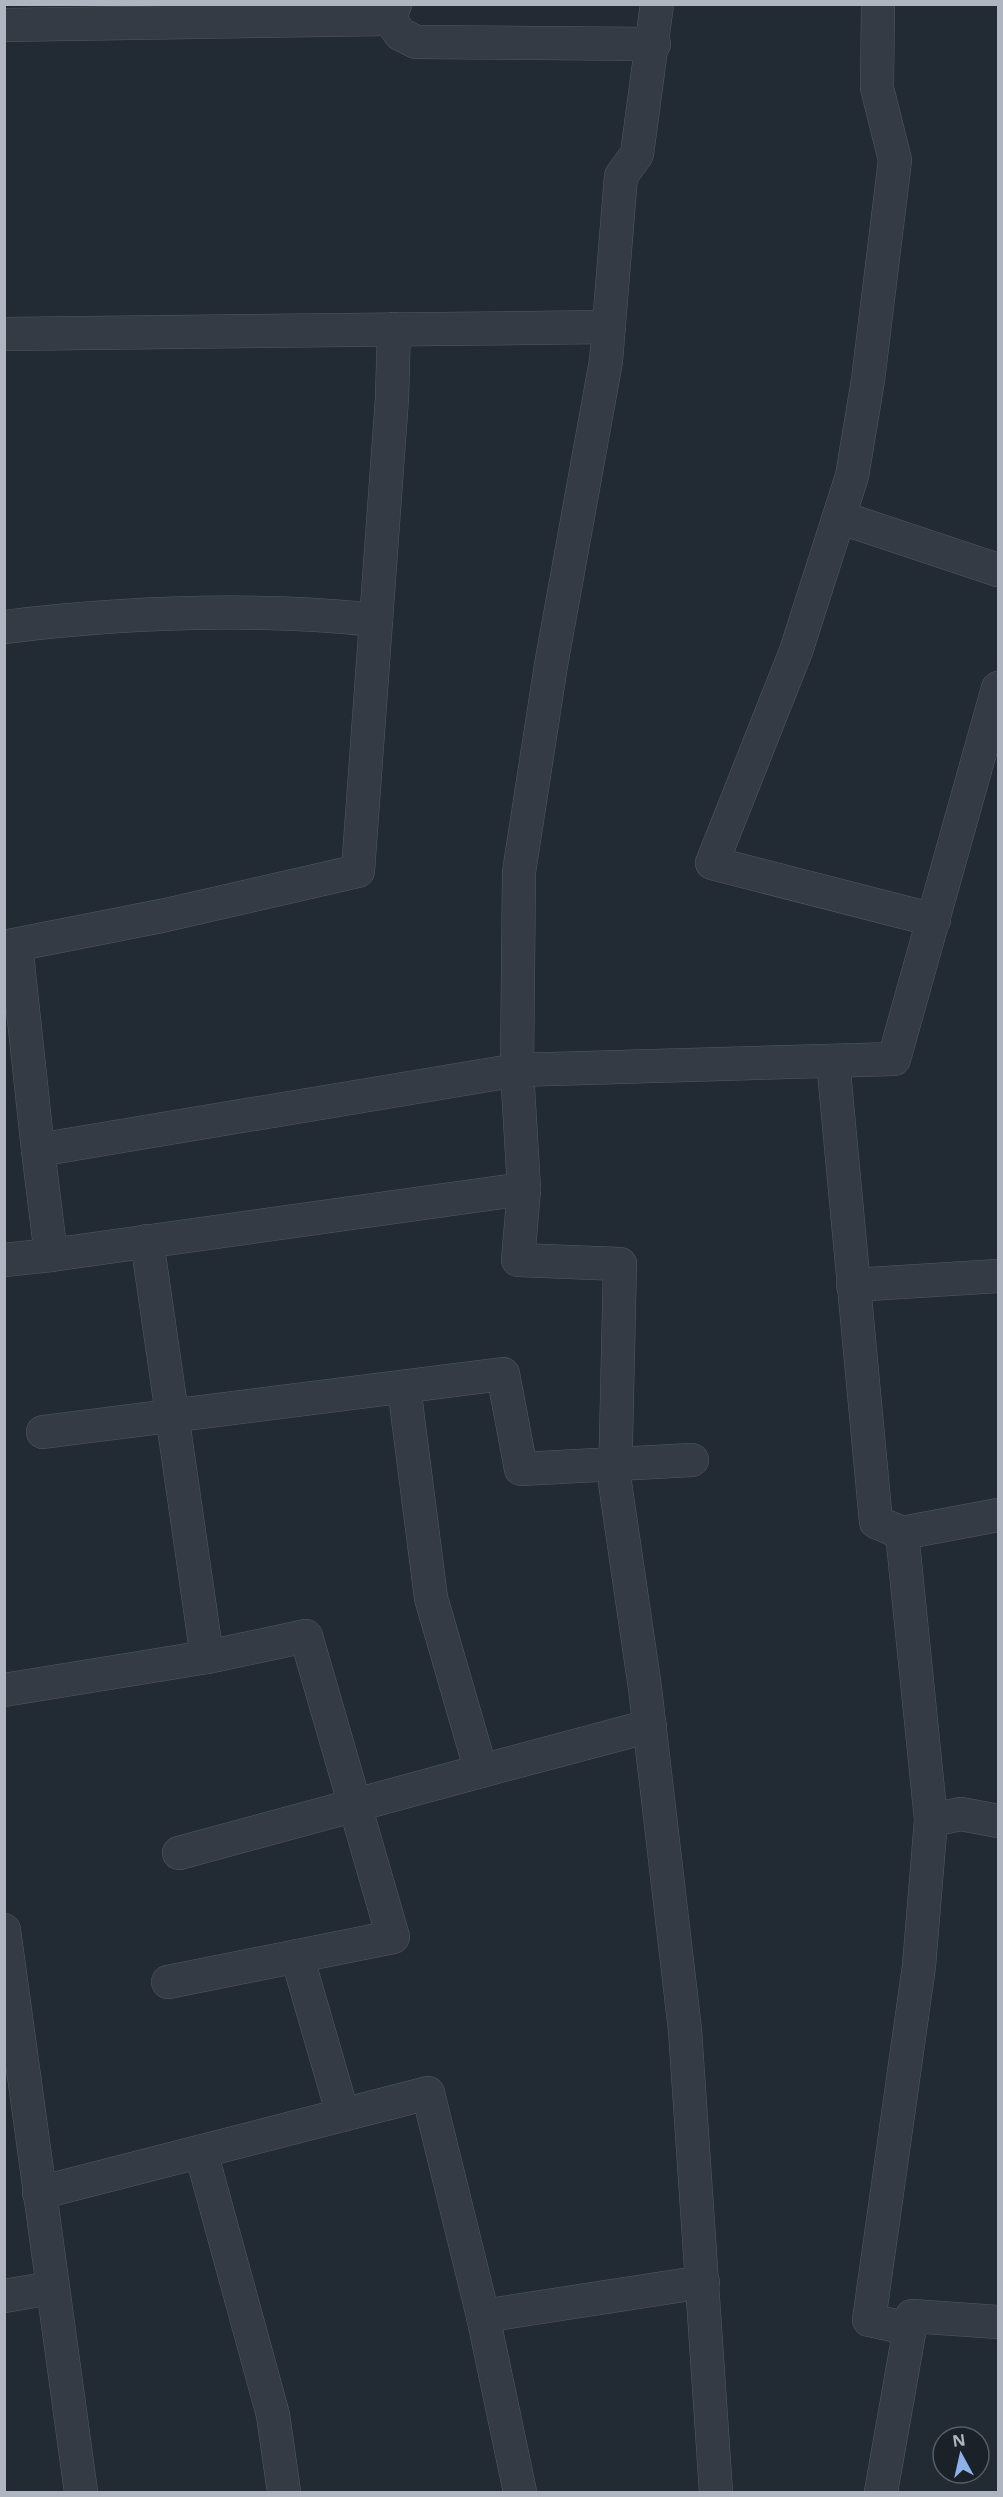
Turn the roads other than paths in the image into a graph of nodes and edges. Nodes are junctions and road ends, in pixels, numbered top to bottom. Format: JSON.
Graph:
{"nodes":[{"id":1,"x":657,"y":4,"type":"edge"},
{"id":2,"x":878,"y":4,"type":"edge"},
{"id":3,"x":393,"y":12,"type":"edge"},
{"id":4,"x":4,"y":25,"type":"edge"},
{"id":5,"x":654,"y":44,"type":"junction"},
{"id":6,"x":609,"y":327,"type":"junction"},
{"id":7,"x":394,"y":329,"type":"junction"},
{"id":8,"x":4,"y":334,"type":"edge"},
{"id":9,"x":839,"y":518,"type":"junction"},
{"id":10,"x":999,"y":570,"type":"edge"},
{"id":11,"x":376,"y":620,"type":"junction"},
{"id":12,"x":4,"y":627,"type":"edge"},
{"id":13,"x":999,"y":688,"type":"edge"},
{"id":14,"x":934,"y":920,"type":"junction"},
{"id":15,"x":10,"y":946,"type":"edge"},
{"id":16,"x":833,"y":1061,"type":"junction"},
{"id":17,"x":517,"y":1070,"type":"junction"},
{"id":18,"x":38,"y":1150,"type":"junction"},
{"id":19,"x":524,"y":1189,"type":"junction"},
{"id":20,"x":147,"y":1241,"type":"junction"},
{"id":21,"x":51,"y":1255,"type":"junction"},
{"id":22,"x":4,"y":1260,"type":"edge"},
{"id":23,"x":999,"y":1276,"type":"edge"},
{"id":24,"x":853,"y":1285,"type":"junction"},
{"id":25,"x":404,"y":1387,"type":"junction"},
{"id":26,"x":173,"y":1416,"type":"junction"},
{"id":27,"x":43,"y":1432,"type":"dead end"},
{"id":28,"x":692,"y":1460,"type":"dead end"},
{"id":29,"x":615,"y":1465,"type":"junction"},
{"id":30,"x":999,"y":1515,"type":"edge"},
{"id":31,"x":902,"y":1533,"type":"junction"},
{"id":32,"x":207,"y":1658,"type":"junction"},
{"id":33,"x":4,"y":1690,"type":"edge"},
{"id":34,"x":650,"y":1726,"type":"junction"},
{"id":35,"x":481,"y":1771,"type":"junction"},
{"id":36,"x":355,"y":1805,"type":"junction"},
{"id":37,"x":931,"y":1820,"type":"junction"},
{"id":38,"x":999,"y":1821,"type":"edge"},
{"id":39,"x":179,"y":1853,"type":"dead end"},
{"id":40,"x":4,"y":1930,"type":"edge"},
{"id":41,"x":297,"y":1956,"type":"junction"},
{"id":42,"x":168,"y":1982,"type":"dead end"},
{"id":43,"x":343,"y":2115,"type":"junction"},
{"id":44,"x":201,"y":2152,"type":"junction"},
{"id":45,"x":39,"y":2193,"type":"junction"},
{"id":46,"x":703,"y":2282,"type":"junction"},
{"id":47,"x":52,"y":2288,"type":"junction"},
{"id":48,"x":4,"y":2296,"type":"edge"},
{"id":49,"x":483,"y":2316,"type":"junction"},
{"id":50,"x":999,"y":2322,"type":"edge"},
{"id":51,"x":910,"y":2330,"type":"junction"},
{"id":52,"x":81,"y":2493,"type":"edge"},
{"id":53,"x":284,"y":2493,"type":"edge"},
{"id":54,"x":520,"y":2493,"type":"edge"},
{"id":55,"x":716,"y":2493,"type":"edge"},
{"id":56,"x":881,"y":2493,"type":"edge"}],
"edges":[{"from":1,"to":5,"type":"street"},
{"from":2,"to":9,"type":"street"},
{"from":3,"to":4,"type":"street"},
{"from":3,"to":5,"type":"street"},
{"from":5,"to":6,"type":"street"},
{"from":6,"to":7,"type":"street"},
{"from":6,"to":17,"type":"street"},
{"from":7,"to":8,"type":"street"},
{"from":7,"to":11,"type":"street"},
{"from":9,"to":10,"type":"street"},
{"from":9,"to":14,"type":"street"},
{"from":11,"to":12,"type":"street"},
{"from":11,"to":15,"type":"street"},
{"from":13,"to":14,"type":"street"},
{"from":14,"to":16,"type":"street"},
{"from":15,"to":18,"type":"street"},
{"from":16,"to":17,"type":"street"},
{"from":16,"to":24,"type":"street"},
{"from":17,"to":18,"type":"street"},
{"from":17,"to":19,"type":"street"},
{"from":18,"to":21,"type":"street"},
{"from":19,"to":20,"type":"street"},
{"from":19,"to":29,"type":"street"},
{"from":20,"to":21,"type":"street"},
{"from":20,"to":26,"type":"street"},
{"from":21,"to":22,"type":"street"},
{"from":23,"to":24,"type":"street"},
{"from":24,"to":31,"type":"street"},
{"from":25,"to":26,"type":"street"},
{"from":25,"to":29,"type":"street"},
{"from":25,"to":35,"type":"street"},
{"from":26,"to":27,"type":"street"},
{"from":26,"to":32,"type":"street"},
{"from":28,"to":29,"type":"street"},
{"from":29,"to":34,"type":"street"},
{"from":30,"to":31,"type":"street"},
{"from":31,"to":37,"type":"street"},
{"from":32,"to":33,"type":"street"},
{"from":32,"to":36,"type":"street"},
{"from":34,"to":35,"type":"street"},
{"from":34,"to":46,"type":"street"},
{"from":35,"to":36,"type":"street"},
{"from":36,"to":39,"type":"street"},
{"from":36,"to":41,"type":"street"},
{"from":37,"to":38,"type":"street"},
{"from":37,"to":51,"type":"street"},
{"from":40,"to":45,"type":"street"},
{"from":41,"to":42,"type":"street"},
{"from":41,"to":43,"type":"street"},
{"from":43,"to":44,"type":"street"},
{"from":43,"to":49,"type":"street"},
{"from":44,"to":45,"type":"street"},
{"from":44,"to":53,"type":"street"},
{"from":45,"to":47,"type":"street"},
{"from":46,"to":49,"type":"street"},
{"from":46,"to":55,"type":"street"},
{"from":47,"to":48,"type":"street"},
{"from":47,"to":52,"type":"street"},
{"from":49,"to":54,"type":"street"},
{"from":50,"to":51,"type":"street"},
{"from":51,"to":56,"type":"street"}]}
